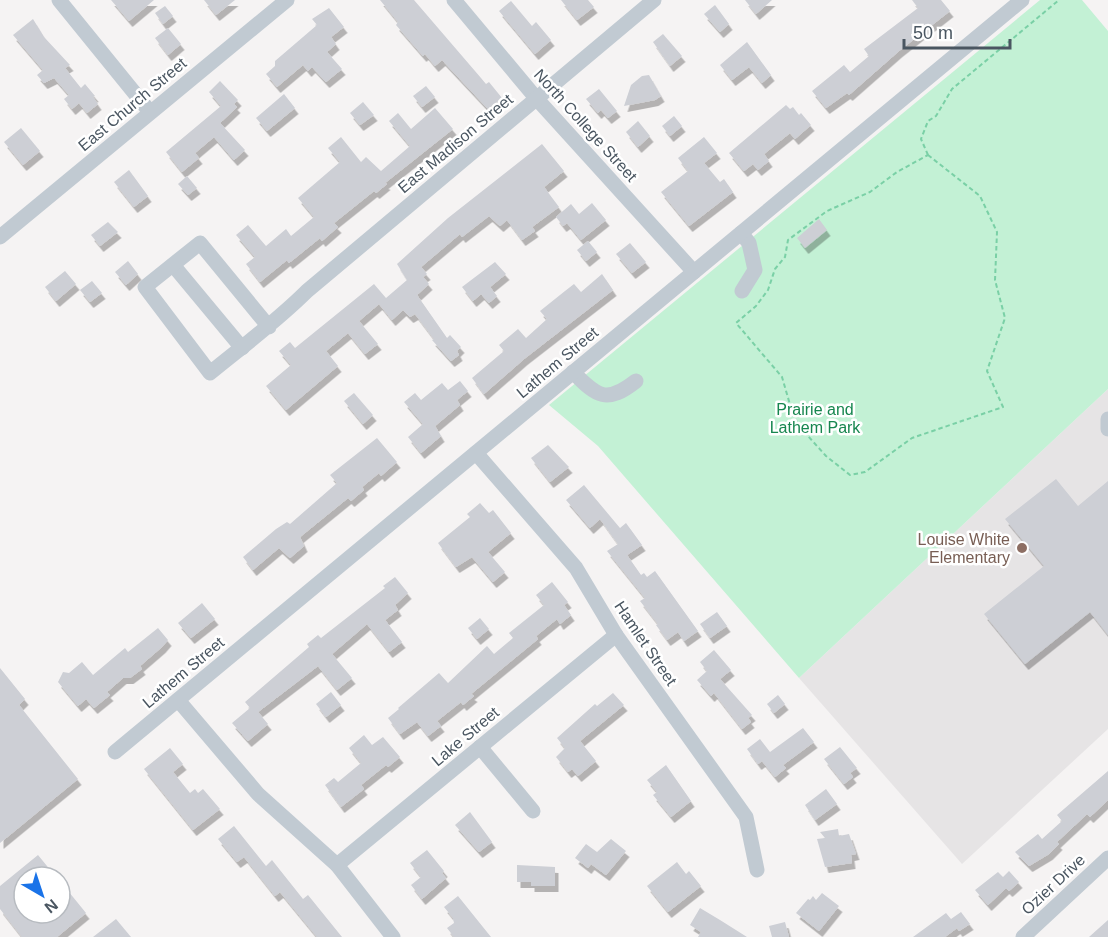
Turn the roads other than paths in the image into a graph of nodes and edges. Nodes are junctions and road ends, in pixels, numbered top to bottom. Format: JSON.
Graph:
{"nodes":[{"id":1,"x":59,"y":0,"type":"edge"},
{"id":2,"x":287,"y":0,"type":"edge"},
{"id":3,"x":454,"y":0,"type":"edge"},
{"id":4,"x":654,"y":0,"type":"edge"},
{"id":5,"x":1022,"y":0,"type":"edge"},
{"id":6,"x":536,"y":98,"type":"junction"},
{"id":7,"x":150,"y":112,"type":"junction"},
{"id":8,"x":741,"y":233,"type":"junction"},
{"id":9,"x":0,"y":237,"type":"edge"},
{"id":10,"x":173,"y":265,"type":"junction"},
{"id":11,"x":694,"y":272,"type":"junction"},
{"id":12,"x":742,"y":291,"type":"dead end"},
{"id":13,"x":268,"y":327,"type":"junction"},
{"id":14,"x":242,"y":348,"type":"junction"},
{"id":15,"x":573,"y":372,"type":"junction"},
{"id":16,"x":636,"y":381,"type":"dead end"},
{"id":17,"x":1108,"y":418,"type":"edge"},
{"id":18,"x":1108,"y":429,"type":"edge"},
{"id":19,"x":476,"y":453,"type":"junction"},
{"id":20,"x":616,"y":635,"type":"junction"},
{"id":21,"x":178,"y":700,"type":"junction"},
{"id":22,"x":480,"y":747,"type":"junction"},
{"id":23,"x":115,"y":752,"type":"dead end"},
{"id":24,"x":533,"y":812,"type":"dead end"},
{"id":25,"x":1108,"y":858,"type":"edge"},
{"id":26,"x":338,"y":865,"type":"junction"},
{"id":27,"x":757,"y":870,"type":"dead end"},
{"id":28,"x":393,"y":937,"type":"edge"},
{"id":29,"x":1023,"y":937,"type":"edge"}],
"edges":[{"from":1,"to":7,"type":"street"},
{"from":2,"to":7,"type":"street","name":"East Church Street"},
{"from":3,"to":6,"type":"street","name":"North College Street"},
{"from":4,"to":6,"type":"street","name":"East Madison Street"},
{"from":5,"to":8,"type":"street","name":"Lathem Street"},
{"from":6,"to":11,"type":"street","name":"North College Street"},
{"from":6,"to":13,"type":"street","name":"East Madison Street"},
{"from":7,"to":9,"type":"street","name":"East Church Street"},
{"from":8,"to":11,"type":"street","name":"Lathem Street"},
{"from":8,"to":12,"type":"street"},
{"from":10,"to":13,"type":"street"},
{"from":10,"to":14,"type":"street"},
{"from":10,"to":14,"type":"street","name":"East Madison Street"},
{"from":11,"to":15,"type":"street","name":"Lathem Street"},
{"from":13,"to":14,"type":"street","name":"East Madison Street"},
{"from":15,"to":16,"type":"street"},
{"from":15,"to":19,"type":"street","name":"Lathem Street"},
{"from":17,"to":18,"type":"street"},
{"from":19,"to":20,"type":"street","name":"Hamlet Street"},
{"from":19,"to":21,"type":"street","name":"Lathem Street"},
{"from":20,"to":22,"type":"street","name":"Lake Street"},
{"from":20,"to":27,"type":"street","name":"Hamlet Street"},
{"from":21,"to":23,"type":"street","name":"Lathem Street"},
{"from":21,"to":26,"type":"street"},
{"from":22,"to":24,"type":"street"},
{"from":22,"to":26,"type":"street","name":"Lake Street"},
{"from":25,"to":29,"type":"street","name":"Ozier Drive"},
{"from":26,"to":28,"type":"street"}]}
